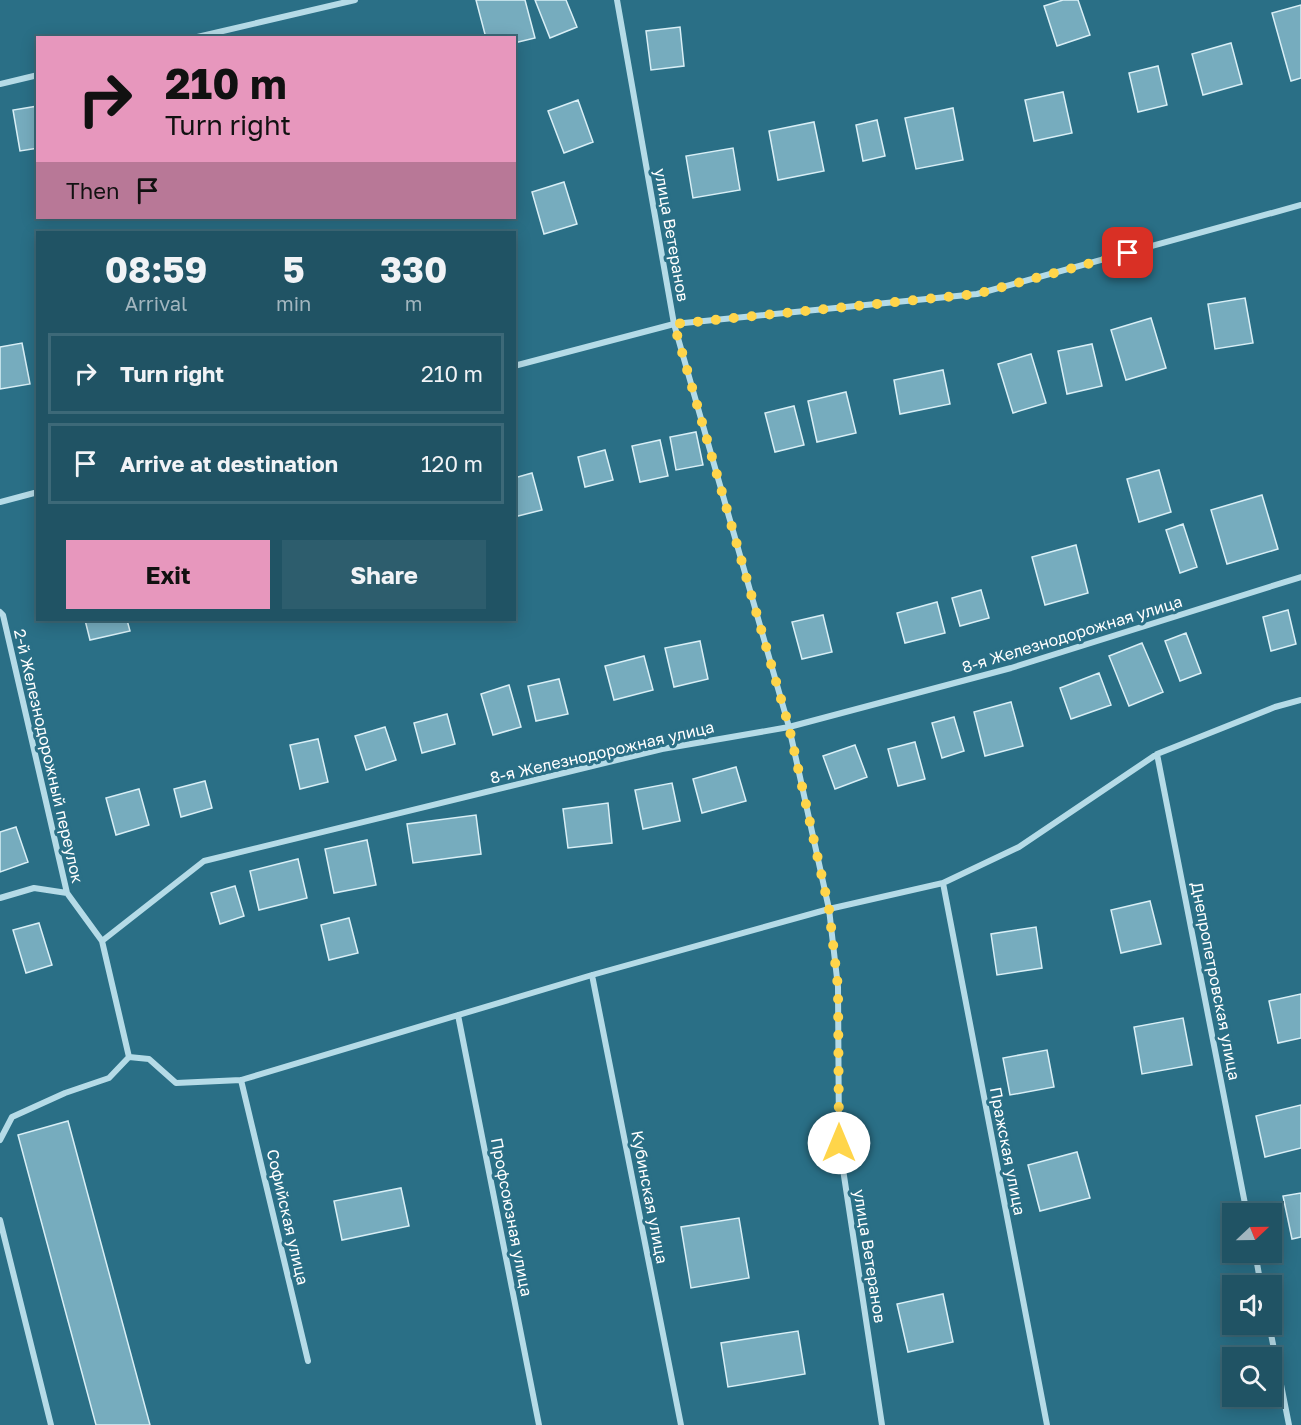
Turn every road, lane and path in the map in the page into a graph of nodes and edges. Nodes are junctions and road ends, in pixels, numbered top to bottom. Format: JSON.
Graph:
{"nodes":[{"id":1,"x":355,"y":0,"type":"edge"},
{"id":2,"x":617,"y":0,"type":"edge"},
{"id":3,"x":202,"y":36,"type":"edge"},
{"id":4,"x":36,"y":75,"type":"edge"},
{"id":5,"x":0,"y":84,"type":"edge"},
{"id":6,"x":1301,"y":205,"type":"edge"},
{"id":7,"x":674,"y":324,"type":"junction"},
{"id":8,"x":516,"y":365,"type":"edge"},
{"id":9,"x":36,"y":493,"type":"edge"},
{"id":10,"x":0,"y":502,"type":"edge"},
{"id":11,"x":1301,"y":577,"type":"edge"},
{"id":12,"x":0,"y":612,"type":"edge"},
{"id":13,"x":1301,"y":700,"type":"edge"},
{"id":14,"x":789,"y":727,"type":"junction"},
{"id":15,"x":1157,"y":754,"type":"junction"},
{"id":16,"x":943,"y":883,"type":"junction"},
{"id":17,"x":67,"y":893,"type":"junction"},
{"id":18,"x":0,"y":898,"type":"edge"},
{"id":19,"x":829,"y":909,"type":"junction"},
{"id":20,"x":102,"y":941,"type":"junction"},
{"id":21,"x":592,"y":975,"type":"junction"},
{"id":22,"x":458,"y":1015,"type":"junction"},
{"id":23,"x":129,"y":1057,"type":"junction"},
{"id":24,"x":242,"y":1080,"type":"junction"},
{"id":25,"x":0,"y":1140,"type":"edge"},
{"id":26,"x":1245,"y":1203,"type":"edge"},
{"id":27,"x":0,"y":1221,"type":"edge"},
{"id":28,"x":1271,"y":1335,"type":"edge"},
{"id":29,"x":308,"y":1361,"type":"dead end"},
{"id":30,"x":51,"y":1425,"type":"edge"},
{"id":31,"x":539,"y":1425,"type":"edge"},
{"id":32,"x":681,"y":1425,"type":"edge"},
{"id":33,"x":882,"y":1425,"type":"edge"},
{"id":34,"x":1047,"y":1425,"type":"edge"},
{"id":35,"x":1289,"y":1425,"type":"edge"}],
"edges":[{"from":1,"to":3,"type":"street"},
{"from":2,"to":7,"type":"street","name":"улица Ветеранов"},
{"from":4,"to":5,"type":"street"},
{"from":6,"to":7,"type":"street"},
{"from":7,"to":8,"type":"street"},
{"from":7,"to":14,"type":"street","name":"улица Ветеранов"},
{"from":9,"to":10,"type":"street"},
{"from":11,"to":14,"type":"street","name":"8-я Железнодорожная улица"},
{"from":12,"to":17,"type":"street","name":"2-й Железнодорожный переулок"},
{"from":13,"to":15,"type":"street"},
{"from":14,"to":19,"type":"street","name":"улица Ветеранов"},
{"from":14,"to":20,"type":"street","name":"8-я Железнодорожная улица"},
{"from":15,"to":16,"type":"street"},
{"from":15,"to":26,"type":"street","name":"Днепропетровская улица"},
{"from":16,"to":19,"type":"street"},
{"from":16,"to":34,"type":"street","name":"Пражская улица"},
{"from":17,"to":18,"type":"street"},
{"from":17,"to":20,"type":"street","name":"2-й Железнодорожный переулок"},
{"from":19,"to":21,"type":"street"},
{"from":19,"to":33,"type":"street","name":"улица Ветеранов"},
{"from":20,"to":23,"type":"street","name":"2-й Железнодорожный переулок"},
{"from":21,"to":22,"type":"street"},
{"from":21,"to":32,"type":"street","name":"Кубинская улица"},
{"from":22,"to":24,"type":"street"},
{"from":22,"to":31,"type":"street","name":"Профсоюзная улица"},
{"from":23,"to":24,"type":"street"},
{"from":23,"to":25,"type":"street"},
{"from":24,"to":29,"type":"street","name":"Софийская улица"},
{"from":27,"to":30,"type":"street"},
{"from":28,"to":35,"type":"street"}]}
